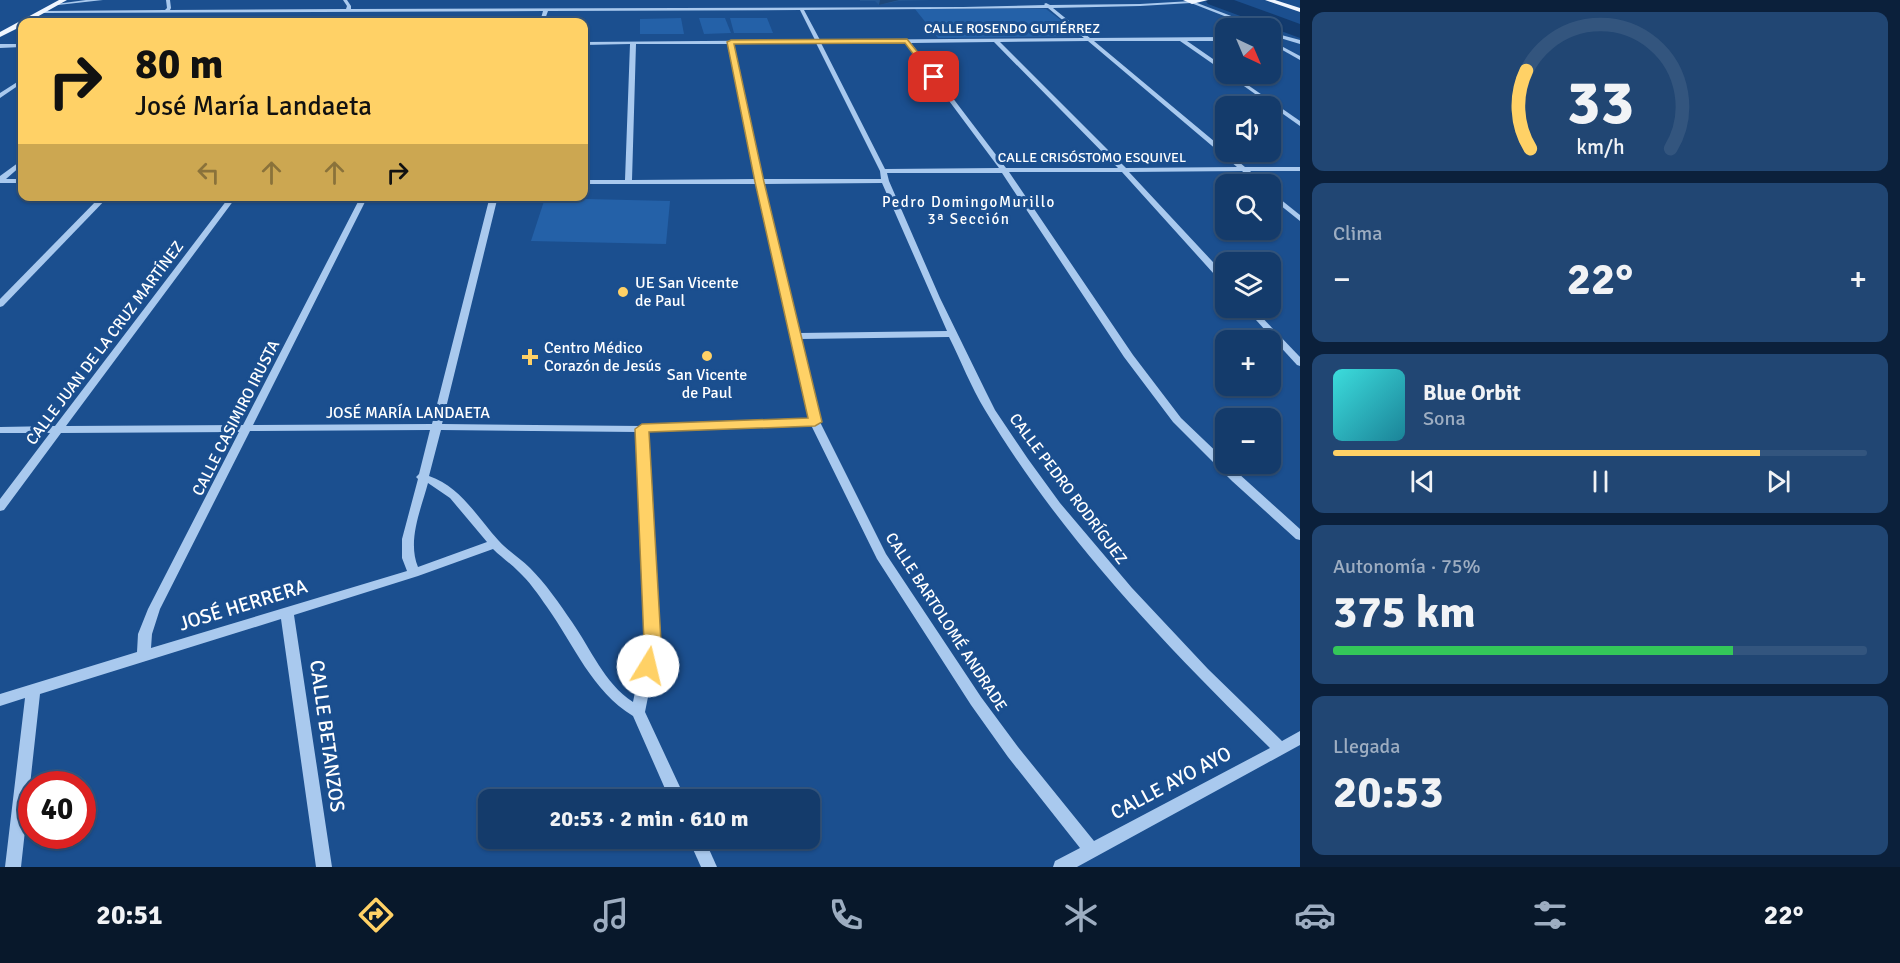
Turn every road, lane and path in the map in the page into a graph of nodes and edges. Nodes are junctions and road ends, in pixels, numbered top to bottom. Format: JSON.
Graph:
{"nodes":[{"id":1,"x":101,"y":0,"type":"edge"},
{"id":2,"x":168,"y":0,"type":"edge"},
{"id":3,"x":345,"y":0,"type":"edge"},
{"id":4,"x":1038,"y":0,"type":"edge"},
{"id":5,"x":1129,"y":0,"type":"edge"},
{"id":6,"x":1205,"y":0,"type":"edge"},
{"id":7,"x":1268,"y":0,"type":"edge"},
{"id":8,"x":954,"y":1,"type":"edge"},
{"id":9,"x":1189,"y":1,"type":"edge"},
{"id":10,"x":61,"y":2,"type":"edge"},
{"id":11,"x":610,"y":2,"type":"dead end"},
{"id":12,"x":867,"y":2,"type":"dead end"},
{"id":13,"x":781,"y":3,"type":"dead end"},
{"id":14,"x":1140,"y":5,"type":"junction"},
{"id":15,"x":1048,"y":6,"type":"junction"},
{"id":16,"x":874,"y":7,"type":"junction"},
{"id":17,"x":786,"y":8,"type":"junction"},
{"id":18,"x":801,"y":8,"type":"junction"},
{"id":19,"x":963,"y":8,"type":"junction"},
{"id":20,"x":546,"y":9,"type":"junction"},
{"id":21,"x":611,"y":9,"type":"junction"},
{"id":22,"x":1300,"y":10,"type":"edge"},
{"id":23,"x":348,"y":11,"type":"junction"},
{"id":24,"x":368,"y":11,"type":"junction"},
{"id":25,"x":44,"y":12,"type":"junction"},
{"id":26,"x":166,"y":12,"type":"junction"},
{"id":27,"x":363,"y":17,"type":"dead end"},
{"id":28,"x":33,"y":18,"type":"edge"},
{"id":29,"x":543,"y":18,"type":"edge"},
{"id":30,"x":1232,"y":18,"type":"edge"},
{"id":31,"x":18,"y":26,"type":"edge"},
{"id":32,"x":0,"y":35,"type":"edge"},
{"id":33,"x":1281,"y":36,"type":"edge"},
{"id":34,"x":1089,"y":39,"type":"junction"},
{"id":35,"x":1180,"y":39,"type":"junction"},
{"id":36,"x":1215,"y":39,"type":"edge"},
{"id":37,"x":907,"y":40,"type":"junction"},
{"id":38,"x":995,"y":40,"type":"junction"},
{"id":39,"x":816,"y":41,"type":"junction"},
{"id":40,"x":633,"y":42,"type":"junction"},
{"id":41,"x":731,"y":42,"type":"junction"},
{"id":42,"x":1300,"y":42,"type":"edge"},
{"id":43,"x":588,"y":43,"type":"edge"},
{"id":44,"x":1281,"y":45,"type":"edge"},
{"id":45,"x":0,"y":46,"type":"edge"},
{"id":46,"x":18,"y":46,"type":"edge"},
{"id":47,"x":1300,"y":58,"type":"edge"},
{"id":48,"x":1215,"y":63,"type":"edge"},
{"id":49,"x":18,"y":84,"type":"edge"},
{"id":50,"x":1243,"y":84,"type":"edge"},
{"id":51,"x":0,"y":96,"type":"edge"},
{"id":52,"x":1300,"y":124,"type":"edge"},
{"id":53,"x":18,"y":165,"type":"edge"},
{"id":54,"x":1004,"y":169,"type":"junction"},
{"id":55,"x":1123,"y":169,"type":"junction"},
{"id":56,"x":1244,"y":169,"type":"junction"},
{"id":57,"x":1300,"y":169,"type":"edge"},
{"id":58,"x":1250,"y":174,"type":"edge"},
{"id":59,"x":884,"y":176,"type":"junction"},
{"id":60,"x":0,"y":181,"type":"edge"},
{"id":61,"x":18,"y":181,"type":"edge"},
{"id":62,"x":588,"y":182,"type":"edge"},
{"id":63,"x":628,"y":182,"type":"junction"},
{"id":64,"x":760,"y":182,"type":"junction"},
{"id":65,"x":101,"y":201,"type":"edge"},
{"id":66,"x":230,"y":201,"type":"edge"},
{"id":67,"x":362,"y":201,"type":"edge"},
{"id":68,"x":493,"y":201,"type":"edge"},
{"id":69,"x":1281,"y":203,"type":"edge"},
{"id":70,"x":1300,"y":219,"type":"edge"},
{"id":71,"x":1215,"y":270,"type":"edge"},
{"id":72,"x":0,"y":304,"type":"edge"},
{"id":73,"x":1258,"y":318,"type":"edge"},
{"id":74,"x":951,"y":334,"type":"junction"},
{"id":75,"x":796,"y":336,"type":"junction"},
{"id":76,"x":1300,"y":363,"type":"edge"},
{"id":77,"x":815,"y":422,"type":"junction"},
{"id":78,"x":437,"y":427,"type":"junction"},
{"id":79,"x":642,"y":429,"type":"junction"},
{"id":80,"x":0,"y":430,"type":"edge"},
{"id":81,"x":58,"y":430,"type":"junction"},
{"id":82,"x":247,"y":430,"type":"junction"},
{"id":83,"x":422,"y":477,"type":"junction"},
{"id":84,"x":0,"y":507,"type":"edge"},
{"id":85,"x":1300,"y":536,"type":"edge"},
{"id":86,"x":495,"y":544,"type":"junction"},
{"id":87,"x":414,"y":573,"type":"junction"},
{"id":88,"x":287,"y":612,"type":"junction"},
{"id":89,"x":144,"y":655,"type":"junction"},
{"id":90,"x":33,"y":691,"type":"junction"},
{"id":91,"x":0,"y":700,"type":"edge"},
{"id":92,"x":638,"y":712,"type":"junction"},
{"id":93,"x":1300,"y":736,"type":"edge"},
{"id":94,"x":1281,"y":749,"type":"junction"},
{"id":95,"x":673,"y":789,"type":"edge"},
{"id":96,"x":701,"y":849,"type":"edge"},
{"id":97,"x":1091,"y":849,"type":"junction"},
{"id":98,"x":14,"y":867,"type":"edge"},
{"id":99,"x":324,"y":867,"type":"edge"},
{"id":100,"x":709,"y":867,"type":"edge"},
{"id":101,"x":1061,"y":867,"type":"edge"}],
"edges":[{"from":1,"to":10,"type":"street"},
{"from":2,"to":26,"type":"street"},
{"from":3,"to":23,"type":"street"},
{"from":4,"to":15,"type":"street"},
{"from":5,"to":14,"type":"street"},
{"from":6,"to":9,"type":"main road"},
{"from":7,"to":22,"type":"main road"},
{"from":8,"to":19,"type":"street"},
{"from":9,"to":14,"type":"street"},
{"from":9,"to":30,"type":"street"},
{"from":10,"to":25,"type":"main road"},
{"from":11,"to":21,"type":"street"},
{"from":12,"to":16,"type":"street"},
{"from":13,"to":17,"type":"street"},
{"from":14,"to":15,"type":"street"},
{"from":15,"to":19,"type":"street"},
{"from":15,"to":34,"type":"street"},
{"from":16,"to":18,"type":"street"},
{"from":16,"to":19,"type":"street"},
{"from":17,"to":18,"type":"street"},
{"from":17,"to":21,"type":"street"},
{"from":18,"to":39,"type":"street","name":"CALLE PEDRO RODRÍGUEZ"},
{"from":20,"to":21,"type":"street"},
{"from":20,"to":24,"type":"street"},
{"from":20,"to":29,"type":"street"},
{"from":23,"to":24,"type":"street"},
{"from":23,"to":26,"type":"street"},
{"from":24,"to":27,"type":"street"},
{"from":25,"to":26,"type":"street"},
{"from":25,"to":28,"type":"main road"},
{"from":31,"to":32,"type":"main road"},
{"from":33,"to":42,"type":"street"},
{"from":34,"to":35,"type":"street","name":"CALLE ROSENDO GUTIÉRREZ"},
{"from":34,"to":38,"type":"street","name":"CALLE ROSENDO GUTIÉRREZ"},
{"from":34,"to":56,"type":"street"},
{"from":35,"to":36,"type":"street","name":"CALLE ROSENDO GUTIÉRREZ"},
{"from":35,"to":48,"type":"street"},
{"from":37,"to":38,"type":"street","name":"CALLE ROSENDO GUTIÉRREZ"},
{"from":37,"to":39,"type":"street","name":"CALLE ROSENDO GUTIÉRREZ"},
{"from":37,"to":54,"type":"street"},
{"from":38,"to":55,"type":"street"},
{"from":39,"to":41,"type":"street","name":"CALLE ROSENDO GUTIÉRREZ"},
{"from":39,"to":59,"type":"street","name":"CALLE PEDRO RODRÍGUEZ"},
{"from":40,"to":41,"type":"street","name":"CALLE ROSENDO GUTIÉRREZ"},
{"from":40,"to":43,"type":"street","name":"CALLE ROSENDO GUTIÉRREZ"},
{"from":40,"to":63,"type":"street"},
{"from":41,"to":64,"type":"street","name":"CALLE BARTOLOMÉ ANDRADE"},
{"from":44,"to":47,"type":"street"},
{"from":45,"to":46,"type":"street"},
{"from":49,"to":51,"type":"street"},
{"from":50,"to":52,"type":"street"},
{"from":53,"to":60,"type":"street"},
{"from":54,"to":55,"type":"street","name":"CALLE CRISÓSTOMO ESQUIVEL"},
{"from":54,"to":59,"type":"street","name":"CALLE CRISÓSTOMO ESQUIVEL"},
{"from":54,"to":85,"type":"street"},
{"from":55,"to":56,"type":"street","name":"CALLE CRISÓSTOMO ESQUIVEL"},
{"from":55,"to":71,"type":"street"},
{"from":56,"to":57,"type":"street","name":"CALLE CRISÓSTOMO ESQUIVEL"},
{"from":56,"to":58,"type":"street"},
{"from":59,"to":64,"type":"street","name":"CALLE CRISÓSTOMO ESQUIVEL"},
{"from":59,"to":74,"type":"street","name":"CALLE PEDRO RODRÍGUEZ"},
{"from":60,"to":61,"type":"street"},
{"from":62,"to":63,"type":"street","name":"CALLE CRISÓSTOMO ESQUIVEL"},
{"from":63,"to":64,"type":"street","name":"CALLE CRISÓSTOMO ESQUIVEL"},
{"from":64,"to":75,"type":"street","name":"CALLE BARTOLOMÉ ANDRADE"},
{"from":65,"to":72,"type":"street"},
{"from":66,"to":81,"type":"street","name":"CALLE JUAN DE LA CRUZ MARTÍNEZ"},
{"from":67,"to":82,"type":"street","name":"CALLE CASIMIRO IRUSTA"},
{"from":68,"to":78,"type":"street"},
{"from":69,"to":70,"type":"street"},
{"from":73,"to":76,"type":"street"},
{"from":74,"to":75,"type":"street"},
{"from":74,"to":94,"type":"street","name":"CALLE PEDRO RODRÍGUEZ"},
{"from":75,"to":77,"type":"street","name":"CALLE BARTOLOMÉ ANDRADE"},
{"from":77,"to":79,"type":"street","name":"JOSÉ MARÍA LANDAETA"},
{"from":77,"to":97,"type":"street","name":"CALLE BARTOLOMÉ ANDRADE"},
{"from":78,"to":79,"type":"street","name":"JOSÉ MARÍA LANDAETA"},
{"from":78,"to":82,"type":"street","name":"JOSÉ MARÍA LANDAETA"},
{"from":78,"to":83,"type":"street"},
{"from":79,"to":92,"type":"street"},
{"from":80,"to":81,"type":"street","name":"JOSÉ MARÍA LANDAETA"},
{"from":81,"to":82,"type":"street","name":"JOSÉ MARÍA LANDAETA"},
{"from":81,"to":84,"type":"street","name":"CALLE JUAN DE LA CRUZ MARTÍNEZ"},
{"from":82,"to":89,"type":"street","name":"CALLE CASIMIRO IRUSTA"},
{"from":83,"to":86,"type":"street"},
{"from":83,"to":87,"type":"street"},
{"from":86,"to":87,"type":"street","name":"JOSÉ HERRERA"},
{"from":86,"to":92,"type":"street"},
{"from":87,"to":88,"type":"street","name":"JOSÉ HERRERA"},
{"from":88,"to":89,"type":"street","name":"JOSÉ HERRERA"},
{"from":88,"to":99,"type":"street","name":"CALLE BETANZOS"},
{"from":89,"to":90,"type":"street","name":"JOSÉ HERRERA"},
{"from":90,"to":91,"type":"street","name":"JOSÉ HERRERA"},
{"from":90,"to":98,"type":"street"},
{"from":92,"to":95,"type":"street"},
{"from":93,"to":94,"type":"street","name":"CALLE AYO AYO"},
{"from":94,"to":97,"type":"street","name":"CALLE AYO AYO"},
{"from":96,"to":100,"type":"street"},
{"from":97,"to":101,"type":"street","name":"CALLE AYO AYO"}]}
